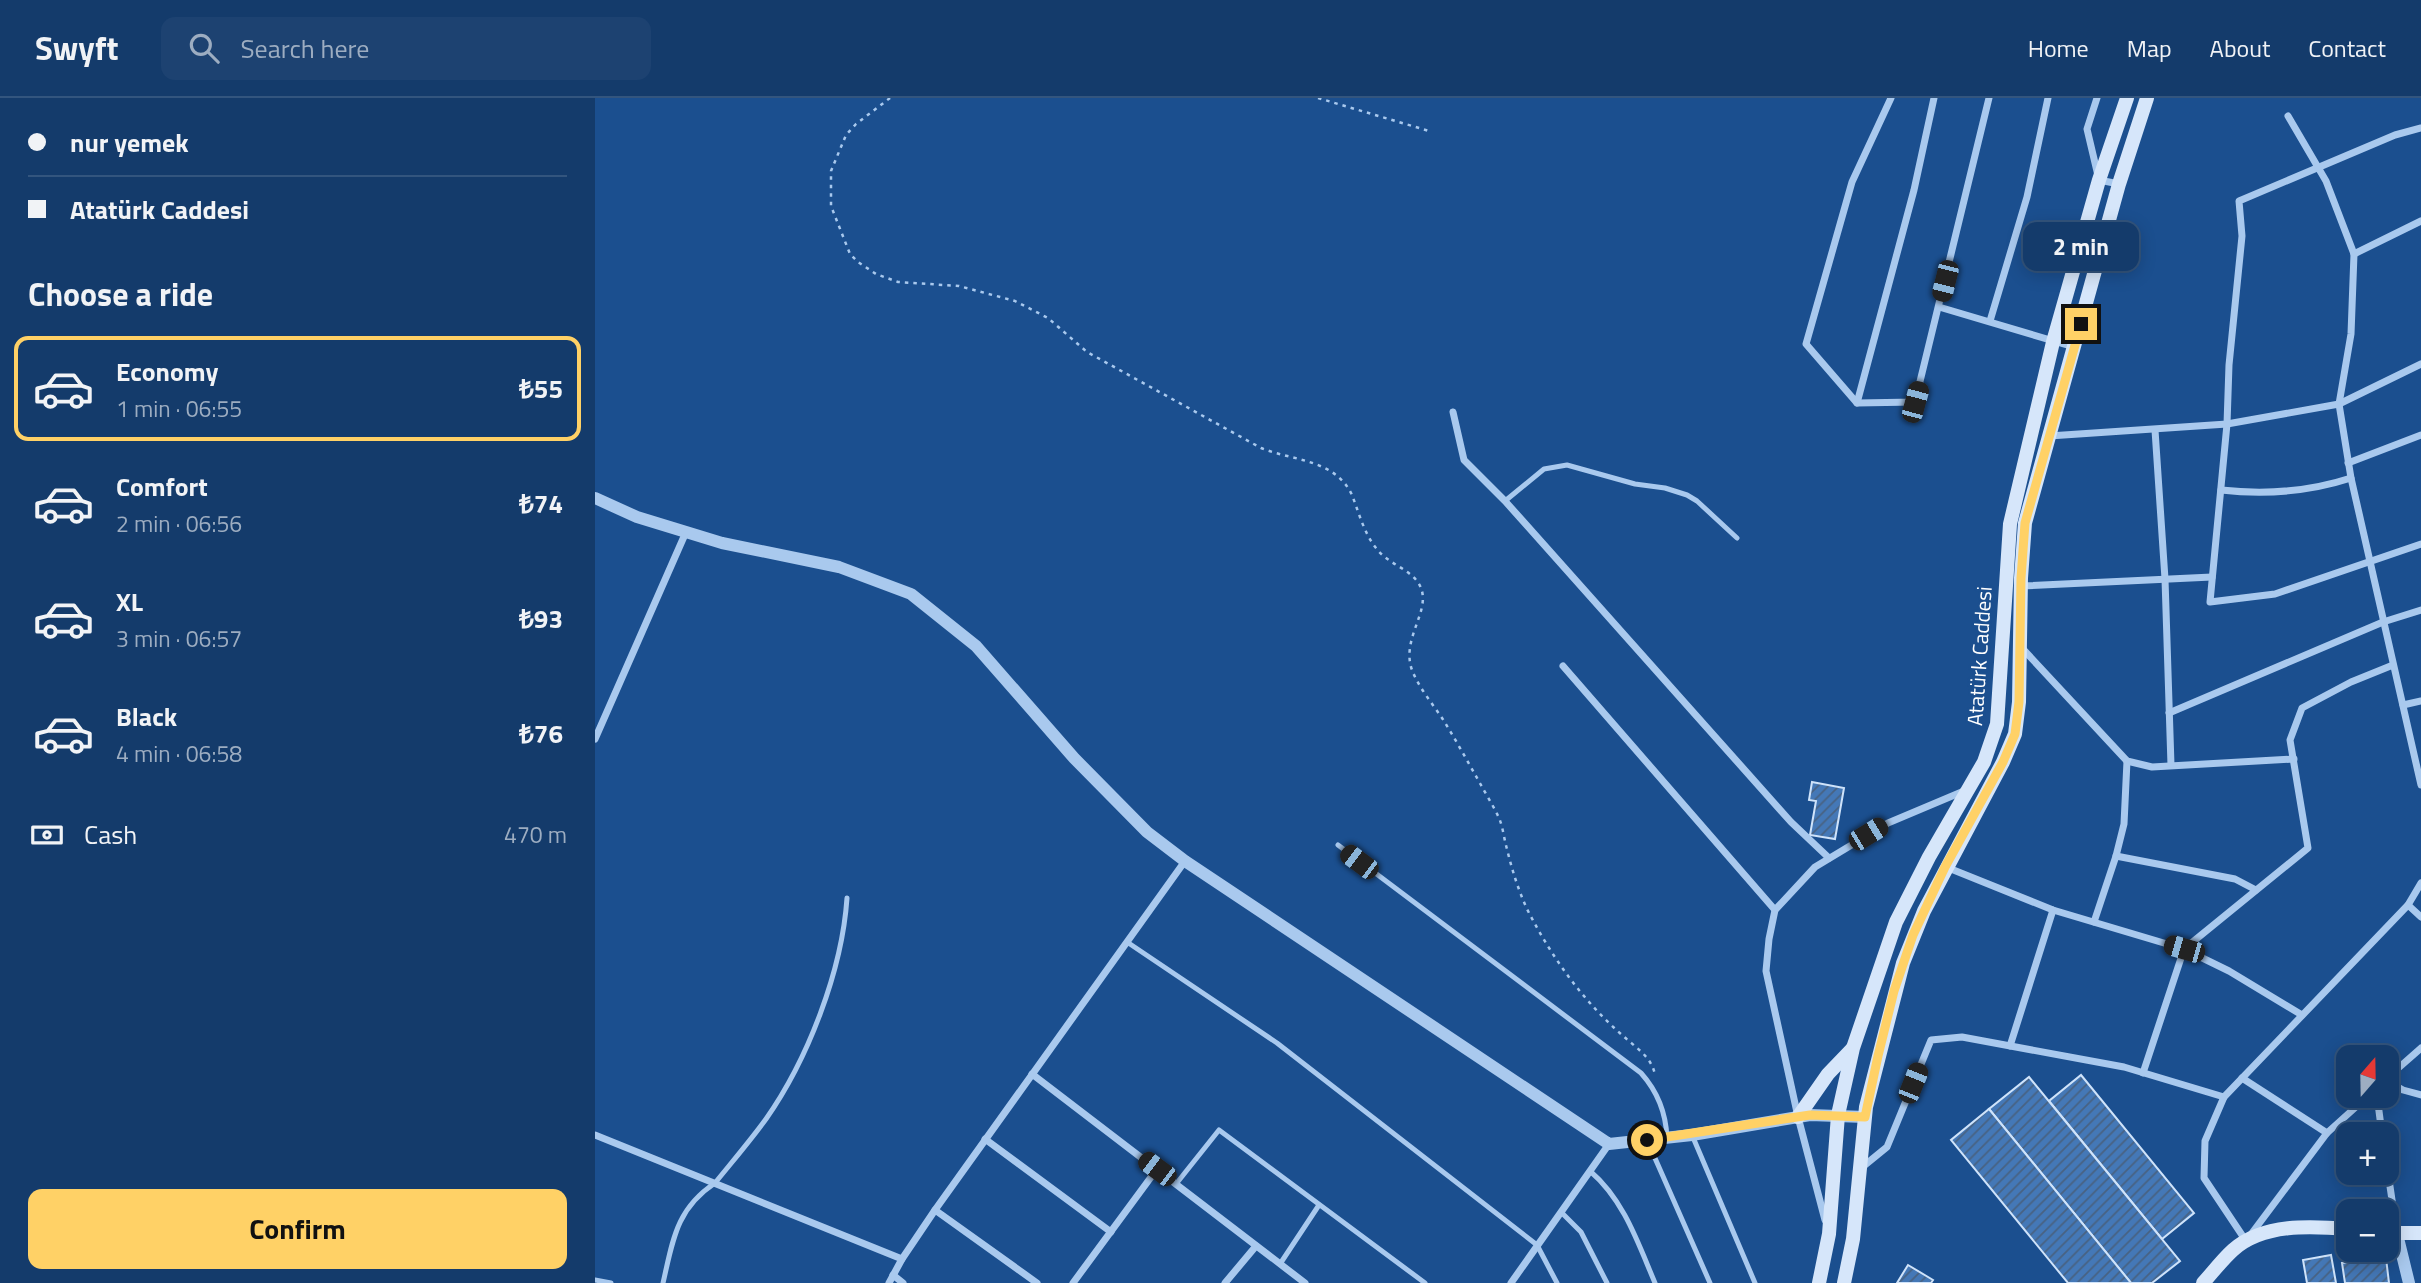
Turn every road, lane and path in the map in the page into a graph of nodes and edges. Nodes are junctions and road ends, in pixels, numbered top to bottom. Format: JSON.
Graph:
{"nodes":[{"id":1,"x":890,"y":98,"type":"edge"},
{"id":2,"x":1318,"y":98,"type":"edge"},
{"id":3,"x":1891,"y":98,"type":"edge"},
{"id":4,"x":1934,"y":98,"type":"edge"},
{"id":5,"x":1989,"y":98,"type":"edge"},
{"id":6,"x":2048,"y":98,"type":"edge"},
{"id":7,"x":2097,"y":98,"type":"edge"},
{"id":8,"x":2127,"y":98,"type":"edge"},
{"id":9,"x":2147,"y":98,"type":"edge"},
{"id":10,"x":2288,"y":116,"type":"dead end"},
{"id":11,"x":2421,"y":128,"type":"edge"},
{"id":12,"x":1429,"y":131,"type":"dead end"},
{"id":13,"x":2319,"y":168,"type":"junction"},
{"id":14,"x":2099,"y":180,"type":"junction"},
{"id":15,"x":2119,"y":184,"type":"junction"},
{"id":16,"x":2421,"y":221,"type":"edge"},
{"id":17,"x":2354,"y":254,"type":"junction"},
{"id":18,"x":1939,"y":307,"type":"junction"},
{"id":19,"x":1990,"y":321,"type":"junction"},
{"id":20,"x":2053,"y":342,"type":"junction"},
{"id":21,"x":2074,"y":347,"type":"junction"},
{"id":22,"x":2421,"y":364,"type":"edge"},
{"id":23,"x":1857,"y":403,"type":"junction"},
{"id":24,"x":2339,"y":404,"type":"junction"},
{"id":25,"x":1453,"y":412,"type":"dead end"},
{"id":26,"x":2227,"y":424,"type":"junction"},
{"id":27,"x":2155,"y":430,"type":"junction"},
{"id":28,"x":2421,"y":435,"type":"edge"},
{"id":29,"x":2049,"y":436,"type":"junction"},
{"id":30,"x":2348,"y":463,"type":"junction"},
{"id":31,"x":2351,"y":478,"type":"junction"},
{"id":32,"x":2221,"y":490,"type":"junction"},
{"id":33,"x":595,"y":498,"type":"edge"},
{"id":34,"x":1505,"y":501,"type":"junction"},
{"id":35,"x":686,"y":532,"type":"junction"},
{"id":36,"x":1737,"y":538,"type":"dead end"},
{"id":37,"x":2421,"y":544,"type":"edge"},
{"id":38,"x":2370,"y":563,"type":"junction"},
{"id":39,"x":2212,"y":577,"type":"junction"},
{"id":40,"x":2165,"y":579,"type":"junction"},
{"id":41,"x":2021,"y":586,"type":"junction"},
{"id":42,"x":2421,"y":610,"type":"edge"},
{"id":43,"x":2383,"y":622,"type":"junction"},
{"id":44,"x":2021,"y":646,"type":"junction"},
{"id":45,"x":2393,"y":664,"type":"junction"},
{"id":46,"x":1563,"y":666,"type":"dead end"},
{"id":47,"x":2421,"y":701,"type":"edge"},
{"id":48,"x":2403,"y":705,"type":"junction"},
{"id":49,"x":2169,"y":713,"type":"junction"},
{"id":50,"x":595,"y":739,"type":"edge"},
{"id":51,"x":2294,"y":759,"type":"junction"},
{"id":52,"x":2127,"y":761,"type":"junction"},
{"id":53,"x":2171,"y":765,"type":"junction"},
{"id":54,"x":2421,"y":785,"type":"edge"},
{"id":55,"x":1968,"y":790,"type":"junction"},
{"id":56,"x":1338,"y":845,"type":"dead end"},
{"id":57,"x":2116,"y":856,"type":"junction"},
{"id":58,"x":1829,"y":858,"type":"junction"},
{"id":59,"x":1185,"y":861,"type":"junction"},
{"id":60,"x":1945,"y":867,"type":"junction"},
{"id":61,"x":2421,"y":883,"type":"edge"},
{"id":62,"x":2256,"y":890,"type":"junction"},
{"id":63,"x":847,"y":898,"type":"dead end"},
{"id":64,"x":2408,"y":905,"type":"junction"},
{"id":65,"x":1775,"y":909,"type":"junction"},
{"id":66,"x":2053,"y":910,"type":"junction"},
{"id":67,"x":2421,"y":917,"type":"edge"},
{"id":68,"x":2094,"y":922,"type":"junction"},
{"id":69,"x":1126,"y":942,"type":"junction"},
{"id":70,"x":2184,"y":949,"type":"junction"},
{"id":71,"x":2302,"y":1015,"type":"junction"},
{"id":72,"x":2010,"y":1046,"type":"junction"},
{"id":73,"x":1853,"y":1048,"type":"junction"},
{"id":74,"x":2421,"y":1048,"type":"edge"},
{"id":75,"x":2399,"y":1068,"type":"edge"},
{"id":76,"x":2143,"y":1073,"type":"junction"},
{"id":77,"x":1032,"y":1074,"type":"junction"},
{"id":78,"x":2242,"y":1078,"type":"junction"},
{"id":79,"x":2399,"y":1087,"type":"edge"},
{"id":80,"x":1653,"y":1088,"type":"junction"},
{"id":81,"x":2421,"y":1095,"type":"edge"},
{"id":82,"x":2224,"y":1097,"type":"junction"},
{"id":83,"x":2355,"y":1108,"type":"edge"},
{"id":84,"x":1838,"y":1115,"type":"junction"},
{"id":85,"x":1798,"y":1117,"type":"junction"},
{"id":86,"x":1865,"y":1117,"type":"junction"},
{"id":87,"x":2327,"y":1133,"type":"junction"},
{"id":88,"x":595,"y":1135,"type":"edge"},
{"id":89,"x":1692,"y":1135,"type":"junction"},
{"id":90,"x":1667,"y":1138,"type":"junction"},
{"id":91,"x":985,"y":1139,"type":"junction"},
{"id":92,"x":1647,"y":1140,"type":"junction"},
{"id":93,"x":1609,"y":1144,"type":"junction"},
{"id":94,"x":1157,"y":1169,"type":"junction"},
{"id":95,"x":1859,"y":1170,"type":"junction"},
{"id":96,"x":1590,"y":1171,"type":"junction"},
{"id":97,"x":715,"y":1182,"type":"junction"},
{"id":98,"x":1176,"y":1184,"type":"junction"},
{"id":99,"x":1319,"y":1205,"type":"junction"},
{"id":100,"x":935,"y":1210,"type":"junction"},
{"id":101,"x":1561,"y":1212,"type":"junction"},
{"id":102,"x":2336,"y":1228,"type":"edge"},
{"id":103,"x":1111,"y":1232,"type":"junction"},
{"id":104,"x":2399,"y":1233,"type":"edge"},
{"id":105,"x":2421,"y":1233,"type":"edge"},
{"id":106,"x":1829,"y":1234,"type":"junction"},
{"id":107,"x":2246,"y":1241,"type":"junction"},
{"id":108,"x":1537,"y":1245,"type":"junction"},
{"id":109,"x":1256,"y":1246,"type":"junction"},
{"id":110,"x":2399,"y":1254,"type":"edge"},
{"id":111,"x":902,"y":1259,"type":"junction"},
{"id":112,"x":1280,"y":1264,"type":"junction"},
{"id":113,"x":893,"y":1275,"type":"junction"},
{"id":114,"x":595,"y":1280,"type":"edge"},
{"id":115,"x":611,"y":1283,"type":"edge"},
{"id":116,"x":663,"y":1283,"type":"edge"},
{"id":117,"x":889,"y":1283,"type":"edge"},
{"id":118,"x":903,"y":1283,"type":"edge"},
{"id":119,"x":1037,"y":1283,"type":"edge"},
{"id":120,"x":1073,"y":1283,"type":"edge"},
{"id":121,"x":1225,"y":1283,"type":"edge"},
{"id":122,"x":1305,"y":1283,"type":"edge"},
{"id":123,"x":1425,"y":1283,"type":"edge"},
{"id":124,"x":1511,"y":1283,"type":"edge"},
{"id":125,"x":1556,"y":1283,"type":"edge"},
{"id":126,"x":1608,"y":1283,"type":"edge"},
{"id":127,"x":1655,"y":1283,"type":"edge"},
{"id":128,"x":1710,"y":1283,"type":"edge"},
{"id":129,"x":1755,"y":1283,"type":"edge"},
{"id":130,"x":1819,"y":1283,"type":"edge"},
{"id":131,"x":1844,"y":1283,"type":"edge"},
{"id":132,"x":2203,"y":1283,"type":"edge"},
{"id":133,"x":2409,"y":1283,"type":"edge"}],
"edges":[{"from":1,"to":80,"type":"path"},
{"from":2,"to":12,"type":"path"},
{"from":3,"to":23,"type":"street"},
{"from":4,"to":23,"type":"street"},
{"from":5,"to":18,"type":"street"},
{"from":6,"to":19,"type":"street"},
{"from":7,"to":14,"type":"street"},
{"from":8,"to":14,"type":"main road","name":"Atatürk Caddesi"},
{"from":9,"to":15,"type":"main road","name":"Atatürk Caddesi"},
{"from":10,"to":13,"type":"street"},
{"from":11,"to":13,"type":"street"},
{"from":13,"to":17,"type":"street"},
{"from":13,"to":26,"type":"street"},
{"from":14,"to":15,"type":"street"},
{"from":14,"to":20,"type":"main road","name":"Atatürk Caddesi"},
{"from":15,"to":21,"type":"main road","name":"Atatürk Caddesi"},
{"from":16,"to":17,"type":"street"},
{"from":17,"to":24,"type":"street"},
{"from":18,"to":19,"type":"street"},
{"from":18,"to":23,"type":"street"},
{"from":19,"to":20,"type":"street"},
{"from":20,"to":21,"type":"street"},
{"from":20,"to":55,"type":"main road","name":"Atatürk Caddesi"},
{"from":21,"to":29,"type":"main road","name":"Atatürk Caddesi"},
{"from":22,"to":24,"type":"street"},
{"from":24,"to":26,"type":"street"},
{"from":24,"to":30,"type":"street"},
{"from":25,"to":34,"type":"street"},
{"from":26,"to":27,"type":"street"},
{"from":26,"to":32,"type":"street"},
{"from":27,"to":29,"type":"street"},
{"from":27,"to":40,"type":"street"},
{"from":28,"to":30,"type":"street"},
{"from":29,"to":41,"type":"main road","name":"Atatürk Caddesi"},
{"from":30,"to":31,"type":"street"},
{"from":31,"to":32,"type":"street"},
{"from":31,"to":38,"type":"street"},
{"from":32,"to":39,"type":"street"},
{"from":33,"to":35,"type":"street"},
{"from":34,"to":36,"type":"lane"},
{"from":34,"to":58,"type":"street"},
{"from":35,"to":50,"type":"street"},
{"from":35,"to":59,"type":"street"},
{"from":37,"to":38,"type":"street"},
{"from":38,"to":39,"type":"street"},
{"from":38,"to":43,"type":"street"},
{"from":39,"to":40,"type":"street"},
{"from":40,"to":41,"type":"street"},
{"from":40,"to":49,"type":"street"},
{"from":41,"to":44,"type":"main road","name":"Atatürk Caddesi"},
{"from":42,"to":43,"type":"street"},
{"from":43,"to":45,"type":"street"},
{"from":43,"to":49,"type":"street"},
{"from":44,"to":52,"type":"street"},
{"from":44,"to":60,"type":"main road","name":"Atatürk Caddesi"},
{"from":45,"to":48,"type":"street"},
{"from":45,"to":51,"type":"street"},
{"from":46,"to":65,"type":"street"},
{"from":47,"to":48,"type":"street"},
{"from":48,"to":54,"type":"street"},
{"from":49,"to":53,"type":"street"},
{"from":51,"to":53,"type":"street"},
{"from":51,"to":62,"type":"street"},
{"from":52,"to":53,"type":"street"},
{"from":52,"to":57,"type":"street"},
{"from":55,"to":58,"type":"street"},
{"from":55,"to":73,"type":"main road","name":"Atatürk Caddesi"},
{"from":56,"to":80,"type":"lane"},
{"from":57,"to":62,"type":"street"},
{"from":57,"to":68,"type":"street"},
{"from":58,"to":65,"type":"street"},
{"from":59,"to":69,"type":"street"},
{"from":59,"to":93,"type":"street"},
{"from":60,"to":66,"type":"street"},
{"from":60,"to":86,"type":"main road","name":"Atatürk Caddesi"},
{"from":61,"to":64,"type":"street"},
{"from":62,"to":70,"type":"street"},
{"from":63,"to":97,"type":"lane"},
{"from":64,"to":67,"type":"street"},
{"from":64,"to":71,"type":"street"},
{"from":65,"to":85,"type":"street"},
{"from":66,"to":68,"type":"street"},
{"from":66,"to":72,"type":"street"},
{"from":68,"to":70,"type":"street"},
{"from":69,"to":77,"type":"street"},
{"from":69,"to":108,"type":"lane"},
{"from":70,"to":71,"type":"street"},
{"from":70,"to":76,"type":"street"},
{"from":71,"to":78,"type":"street"},
{"from":72,"to":76,"type":"street"},
{"from":72,"to":95,"type":"street"},
{"from":73,"to":84,"type":"main road","name":"Atatürk Caddesi"},
{"from":73,"to":85,"type":"main road"},
{"from":74,"to":75,"type":"street"},
{"from":76,"to":82,"type":"street"},
{"from":77,"to":91,"type":"street"},
{"from":77,"to":94,"type":"street"},
{"from":78,"to":82,"type":"street"},
{"from":78,"to":87,"type":"street"},
{"from":79,"to":81,"type":"street"},
{"from":80,"to":90,"type":"lane"},
{"from":82,"to":107,"type":"street"},
{"from":83,"to":87,"type":"street"},
{"from":84,"to":85,"type":"street"},
{"from":84,"to":86,"type":"street"},
{"from":84,"to":106,"type":"main road","name":"Atatürk Caddesi"},
{"from":85,"to":89,"type":"street"},
{"from":85,"to":106,"type":"street"},
{"from":86,"to":95,"type":"main road","name":"Atatürk Caddesi"},
{"from":87,"to":107,"type":"street"},
{"from":88,"to":97,"type":"street"},
{"from":89,"to":90,"type":"street"},
{"from":89,"to":129,"type":"lane"},
{"from":90,"to":92,"type":"street"},
{"from":91,"to":100,"type":"street"},
{"from":91,"to":103,"type":"street"},
{"from":92,"to":93,"type":"street"},
{"from":92,"to":128,"type":"lane"},
{"from":93,"to":96,"type":"street"},
{"from":94,"to":98,"type":"street"},
{"from":94,"to":103,"type":"street"},
{"from":95,"to":131,"type":"main road","name":"Atatürk Caddesi"},
{"from":96,"to":101,"type":"street"},
{"from":96,"to":127,"type":"lane"},
{"from":97,"to":111,"type":"street"},
{"from":97,"to":116,"type":"lane"},
{"from":98,"to":99,"type":"lane"},
{"from":98,"to":109,"type":"street"},
{"from":99,"to":112,"type":"lane"},
{"from":99,"to":123,"type":"lane"},
{"from":100,"to":111,"type":"street"},
{"from":100,"to":119,"type":"street"},
{"from":101,"to":108,"type":"street"},
{"from":101,"to":126,"type":"lane"},
{"from":102,"to":107,"type":"main road"},
{"from":103,"to":120,"type":"street"},
{"from":104,"to":105,"type":"main road"},
{"from":106,"to":130,"type":"main road","name":"Atatürk Caddesi"},
{"from":107,"to":132,"type":"main road"},
{"from":108,"to":124,"type":"street"},
{"from":108,"to":125,"type":"lane"},
{"from":109,"to":112,"type":"street"},
{"from":109,"to":121,"type":"street"},
{"from":110,"to":133,"type":"street"},
{"from":111,"to":113,"type":"street"},
{"from":112,"to":122,"type":"street"},
{"from":113,"to":117,"type":"street"},
{"from":113,"to":118,"type":"street"},
{"from":114,"to":115,"type":"lane"}]}
